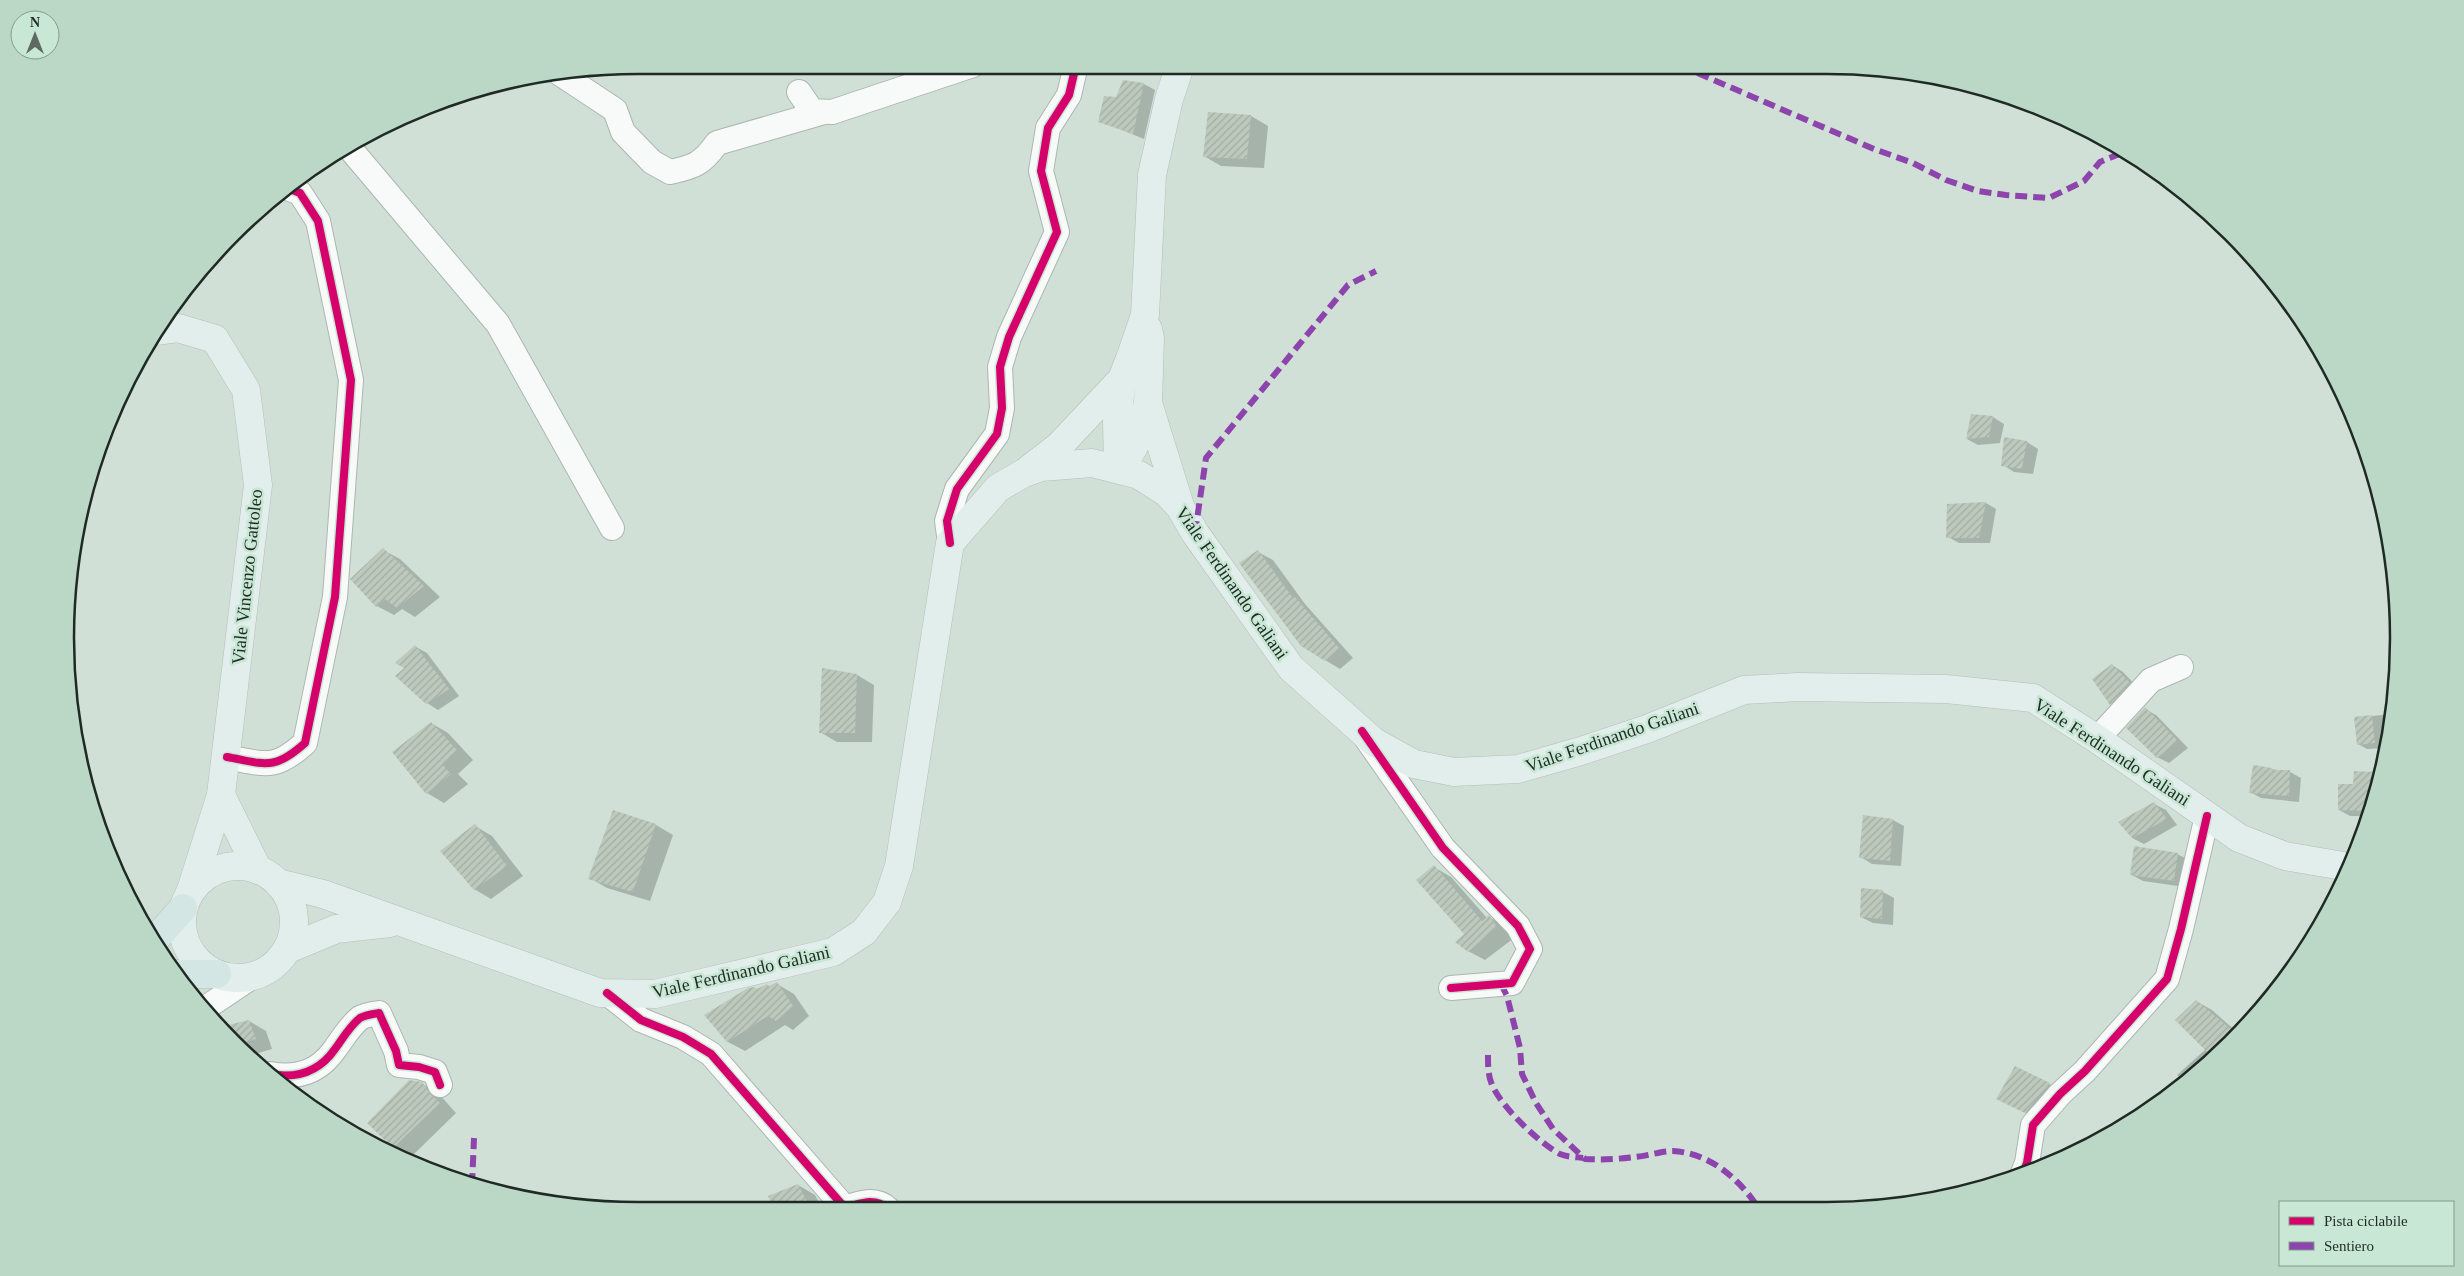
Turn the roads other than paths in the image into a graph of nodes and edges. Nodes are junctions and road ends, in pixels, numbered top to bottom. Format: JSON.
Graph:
{"nodes":[{"id":1,"x":946,"y":74,"type":"edge"},
{"id":2,"x":1074,"y":74,"type":"edge"},
{"id":3,"x":1177,"y":74,"type":"edge"},
{"id":4,"x":568,"y":79,"type":"edge"},
{"id":5,"x":799,"y":92,"type":"dead end"},
{"id":6,"x":824,"y":112,"type":"junction"},
{"id":7,"x":353,"y":151,"type":"edge"},
{"id":8,"x":294,"y":191,"type":"edge"},
{"id":9,"x":1144,"y":315,"type":"junction"},
{"id":10,"x":166,"y":330,"type":"edge"},
{"id":11,"x":1122,"y":379,"type":"junction"},
{"id":12,"x":1148,"y":402,"type":"junction"},
{"id":13,"x":1118,"y":468,"type":"junction"},
{"id":14,"x":1024,"y":473,"type":"junction"},
{"id":15,"x":1180,"y":507,"type":"junction"},
{"id":16,"x":612,"y":528,"type":"dead end"},
{"id":17,"x":950,"y":543,"type":"junction"},
{"id":18,"x":2181,"y":668,"type":"dead end"},
{"id":19,"x":1362,"y":731,"type":"junction"},
{"id":20,"x":2097,"y":739,"type":"junction"},
{"id":21,"x":227,"y":757,"type":"junction"},
{"id":22,"x":221,"y":795,"type":"junction"},
{"id":23,"x":2207,"y":816,"type":"junction"},
{"id":24,"x":2342,"y":866,"type":"edge"},
{"id":25,"x":268,"y":876,"type":"junction"},
{"id":26,"x":187,"y":899,"type":"junction"},
{"id":27,"x":397,"y":922,"type":"junction"},
{"id":28,"x":159,"y":935,"type":"edge"},
{"id":29,"x":288,"y":948,"type":"junction"},
{"id":30,"x":185,"y":974,"type":"edge"},
{"id":31,"x":216,"y":974,"type":"junction"},
{"id":32,"x":253,"y":976,"type":"junction"},
{"id":33,"x":1451,"y":988,"type":"dead end"},
{"id":34,"x":607,"y":993,"type":"junction"},
{"id":35,"x":209,"y":1004,"type":"edge"},
{"id":36,"x":283,"y":1076,"type":"edge"},
{"id":37,"x":440,"y":1085,"type":"dead end"},
{"id":38,"x":2026,"y":1165,"type":"edge"},
{"id":39,"x":841,"y":1202,"type":"edge"}],
"edges":[{"from":1,"to":6,"type":"street"},
{"from":2,"to":17,"type":"street"},
{"from":3,"to":9,"type":"main road"},
{"from":4,"to":6,"type":"street"},
{"from":5,"to":6,"type":"street"},
{"from":7,"to":16,"type":"street"},
{"from":8,"to":21,"type":"street"},
{"from":9,"to":11,"type":"main road"},
{"from":9,"to":12,"type":"main road"},
{"from":10,"to":21,"type":"main road","name":"Viale Vincenzo Gattoleo"},
{"from":11,"to":13,"type":"main road"},
{"from":11,"to":14,"type":"main road"},
{"from":12,"to":13,"type":"main road"},
{"from":12,"to":15,"type":"main road"},
{"from":13,"to":14,"type":"main road","name":"Viale Ferdinando Galiani"},
{"from":13,"to":15,"type":"main road","name":"Viale Ferdinando Galiani"},
{"from":14,"to":17,"type":"main road","name":"Viale Ferdinando Galiani"},
{"from":15,"to":19,"type":"main road","name":"Viale Ferdinando Galiani"},
{"from":17,"to":34,"type":"main road","name":"Viale Ferdinando Galiani"},
{"from":18,"to":20,"type":"street"},
{"from":19,"to":20,"type":"main road","name":"Viale Ferdinando Galiani"},
{"from":19,"to":33,"type":"street"},
{"from":20,"to":23,"type":"main road","name":"Viale Ferdinando Galiani"},
{"from":21,"to":22,"type":"main road","name":"Viale Vincenzo Gattoleo"},
{"from":22,"to":25,"type":"main road"},
{"from":22,"to":26,"type":"main road","name":"Viale Vincenzo Gattoleo"},
{"from":23,"to":24,"type":"main road","name":"Viale Ferdinando Galiani"},
{"from":23,"to":38,"type":"street"},
{"from":25,"to":26,"type":"main road"},
{"from":25,"to":27,"type":"main road","name":"Viale Ferdinando Galiani"},
{"from":25,"to":29,"type":"main road"},
{"from":26,"to":28,"type":"highway"},
{"from":26,"to":31,"type":"main road"},
{"from":27,"to":29,"type":"main road"},
{"from":27,"to":34,"type":"main road","name":"Viale Ferdinando Galiani"},
{"from":29,"to":32,"type":"main road"},
{"from":30,"to":31,"type":"highway"},
{"from":31,"to":32,"type":"main road"},
{"from":32,"to":35,"type":"street"},
{"from":34,"to":39,"type":"street"},
{"from":36,"to":37,"type":"street"}]}
